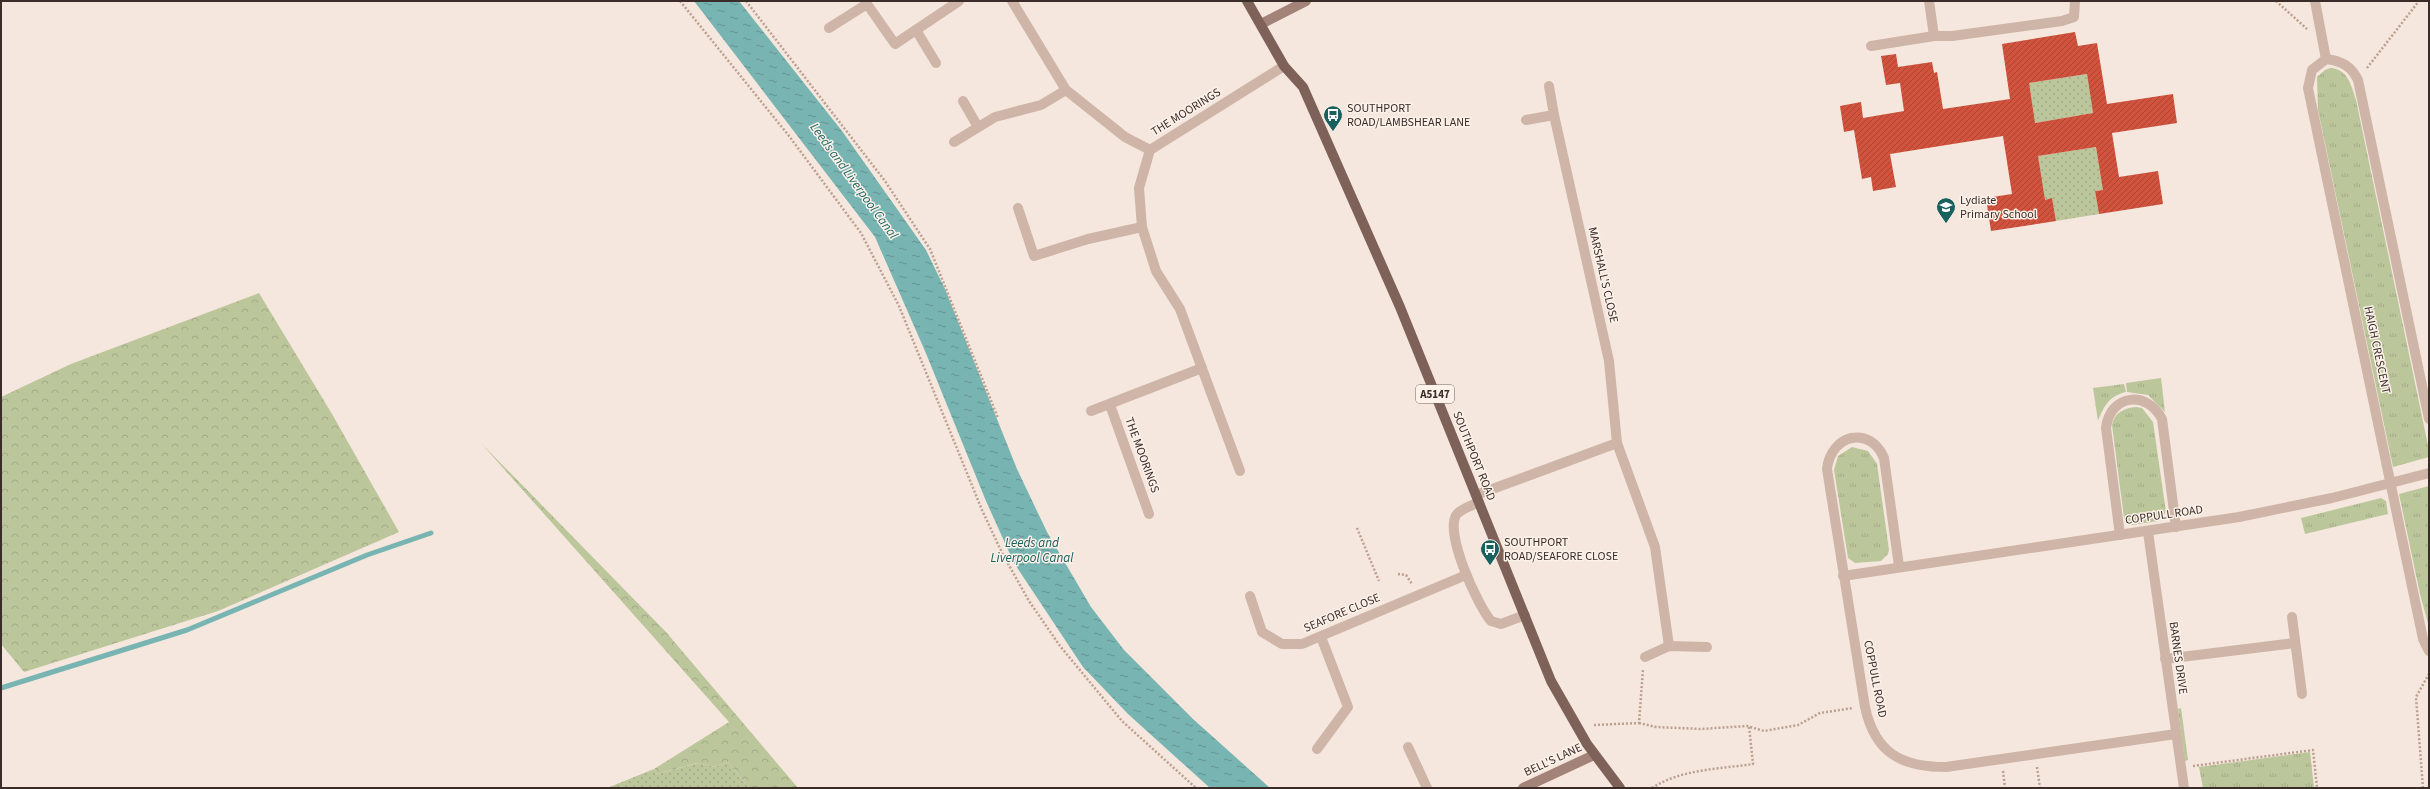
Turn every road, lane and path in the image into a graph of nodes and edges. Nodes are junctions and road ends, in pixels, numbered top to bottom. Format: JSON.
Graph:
{"nodes":[{"id":1,"x":680,"y":1,"type":"edge"},
{"id":2,"x":746,"y":1,"type":"edge"},
{"id":3,"x":959,"y":1,"type":"edge"},
{"id":4,"x":1012,"y":1,"type":"edge"},
{"id":5,"x":1247,"y":1,"type":"edge"},
{"id":6,"x":1306,"y":1,"type":"edge"},
{"id":7,"x":1929,"y":1,"type":"edge"},
{"id":8,"x":2075,"y":1,"type":"edge"},
{"id":9,"x":2276,"y":1,"type":"edge"},
{"id":10,"x":2315,"y":1,"type":"edge"},
{"id":11,"x":2419,"y":1,"type":"edge"},
{"id":12,"x":1261,"y":24,"type":"junction"},
{"id":13,"x":829,"y":28,"type":"dead end"},
{"id":14,"x":916,"y":30,"type":"junction"},
{"id":15,"x":2310,"y":32,"type":"dead end"},
{"id":16,"x":1934,"y":36,"type":"junction"},
{"id":17,"x":1871,"y":46,"type":"dead end"},
{"id":18,"x":2326,"y":59,"type":"junction"},
{"id":19,"x":936,"y":63,"type":"dead end"},
{"id":20,"x":1284,"y":66,"type":"junction"},
{"id":21,"x":2363,"y":73,"type":"dead end"},
{"id":22,"x":1549,"y":86,"type":"dead end"},
{"id":23,"x":1066,"y":90,"type":"junction"},
{"id":24,"x":963,"y":101,"type":"dead end"},
{"id":25,"x":1554,"y":115,"type":"junction"},
{"id":26,"x":1526,"y":120,"type":"dead end"},
{"id":27,"x":978,"y":127,"type":"junction"},
{"id":28,"x":954,"y":142,"type":"dead end"},
{"id":29,"x":1150,"y":150,"type":"junction"},
{"id":30,"x":1018,"y":208,"type":"dead end"},
{"id":31,"x":1142,"y":228,"type":"junction"},
{"id":32,"x":1202,"y":368,"type":"junction"},
{"id":33,"x":1110,"y":405,"type":"junction"},
{"id":34,"x":1091,"y":411,"type":"dead end"},
{"id":35,"x":998,"y":418,"type":"dead end"},
{"id":36,"x":2429,"y":419,"type":"edge"},
{"id":37,"x":1617,"y":443,"type":"junction"},
{"id":38,"x":1240,"y":471,"type":"dead end"},
{"id":39,"x":2429,"y":473,"type":"edge"},
{"id":40,"x":2391,"y":482,"type":"junction"},
{"id":41,"x":1477,"y":498,"type":"junction"},
{"id":42,"x":1149,"y":514,"type":"dead end"},
{"id":43,"x":2176,"y":527,"type":"junction"},
{"id":44,"x":1357,"y":528,"type":"dead end"},
{"id":45,"x":2148,"y":532,"type":"junction"},
{"id":46,"x":2120,"y":535,"type":"junction"},
{"id":47,"x":1899,"y":566,"type":"junction"},
{"id":48,"x":1398,"y":574,"type":"dead end"},
{"id":49,"x":1466,"y":575,"type":"junction"},
{"id":50,"x":1844,"y":576,"type":"junction"},
{"id":51,"x":1379,"y":582,"type":"dead end"},
{"id":52,"x":1413,"y":586,"type":"dead end"},
{"id":53,"x":1250,"y":596,"type":"dead end"},
{"id":54,"x":1525,"y":615,"type":"junction"},
{"id":55,"x":2292,"y":617,"type":"dead end"},
{"id":56,"x":1321,"y":637,"type":"junction"},
{"id":57,"x":2295,"y":643,"type":"junction"},
{"id":58,"x":1669,"y":646,"type":"junction"},
{"id":59,"x":1707,"y":647,"type":"dead end"},
{"id":60,"x":2429,"y":651,"type":"edge"},
{"id":61,"x":2165,"y":659,"type":"junction"},
{"id":62,"x":1645,"y":661,"type":"joint"},
{"id":63,"x":2429,"y":674,"type":"edge"},
{"id":64,"x":2302,"y":694,"type":"dead end"},
{"id":65,"x":1865,"y":706,"type":"junction"},
{"id":66,"x":1639,"y":723,"type":"junction"},
{"id":67,"x":1594,"y":724,"type":"dead end"},
{"id":68,"x":1749,"y":726,"type":"junction"},
{"id":69,"x":2176,"y":734,"type":"junction"},
{"id":70,"x":1408,"y":747,"type":"dead end"},
{"id":71,"x":1317,"y":750,"type":"dead end"},
{"id":72,"x":2035,"y":754,"type":"junction"},
{"id":73,"x":1594,"y":755,"type":"junction"},
{"id":74,"x":2181,"y":768,"type":"junction"},
{"id":75,"x":1196,"y":788,"type":"edge"},
{"id":76,"x":1427,"y":788,"type":"edge"},
{"id":77,"x":1523,"y":788,"type":"edge"},
{"id":78,"x":1620,"y":788,"type":"edge"},
{"id":79,"x":1652,"y":788,"type":"edge"},
{"id":80,"x":2040,"y":788,"type":"edge"},
{"id":81,"x":2184,"y":788,"type":"edge"},
{"id":82,"x":2318,"y":788,"type":"edge"},
{"id":83,"x":2423,"y":788,"type":"edge"}],
"edges":[{"from":1,"to":75,"type":"path"},
{"from":2,"to":35,"type":"path"},
{"from":3,"to":14,"type":"street"},
{"from":4,"to":23,"type":"street"},
{"from":5,"to":12,"type":"main road","name":"SOUTHPORT ROAD","number":"A5147"},
{"from":6,"to":12,"type":"street"},
{"from":7,"to":16,"type":"street"},
{"from":8,"to":16,"type":"street"},
{"from":9,"to":15,"type":"path"},
{"from":10,"to":18,"type":"street"},
{"from":11,"to":21,"type":"path"},
{"from":12,"to":20,"type":"main road","name":"SOUTHPORT ROAD","number":"A5147"},
{"from":13,"to":14,"type":"street"},
{"from":14,"to":19,"type":"street"},
{"from":16,"to":17,"type":"street"},
{"from":18,"to":36,"type":"street"},
{"from":18,"to":40,"type":"street","name":"HAIGH CRESCENT"},
{"from":20,"to":29,"type":"street","name":"THE MOORINGS"},
{"from":20,"to":41,"type":"main road","name":"SOUTHPORT ROAD","number":"A5147"},
{"from":22,"to":25,"type":"street","name":"MARSHALL'S CLOSE"},
{"from":23,"to":27,"type":"street"},
{"from":23,"to":29,"type":"street"},
{"from":24,"to":27,"type":"street"},
{"from":25,"to":26,"type":"street"},
{"from":25,"to":37,"type":"street","name":"MARSHALL'S CLOSE"},
{"from":27,"to":28,"type":"street"},
{"from":29,"to":31,"type":"street","name":"THE MOORINGS"},
{"from":30,"to":31,"type":"street"},
{"from":31,"to":32,"type":"street","name":"THE MOORINGS"},
{"from":32,"to":33,"type":"street"},
{"from":32,"to":38,"type":"street","name":"THE MOORINGS"},
{"from":33,"to":34,"type":"street"},
{"from":33,"to":42,"type":"street","name":"THE MOORINGS"},
{"from":37,"to":41,"type":"street"},
{"from":37,"to":58,"type":"street","name":"MARSHALL'S CLOSE"},
{"from":39,"to":40,"type":"street","name":"COPPULL ROAD"},
{"from":40,"to":43,"type":"street","name":"COPPULL ROAD"},
{"from":40,"to":60,"type":"street","name":"HAIGH CRESCENT"},
{"from":41,"to":49,"type":"street"},
{"from":41,"to":54,"type":"main road","name":"SOUTHPORT ROAD","number":"A5147"},
{"from":43,"to":45,"type":"street","name":"COPPULL ROAD"},
{"from":43,"to":46,"type":"street"},
{"from":44,"to":51,"type":"path"},
{"from":45,"to":46,"type":"street","name":"COPPULL ROAD"},
{"from":45,"to":61,"type":"street","name":"BARNES DRIVE"},
{"from":46,"to":47,"type":"street","name":"COPPULL ROAD"},
{"from":47,"to":50,"type":"street","name":"COPPULL ROAD"},
{"from":47,"to":50,"type":"street","name":"COPPULL ROAD"},
{"from":48,"to":52,"type":"path"},
{"from":49,"to":54,"type":"street"},
{"from":49,"to":56,"type":"street","name":"SEAFORE CLOSE"},
{"from":50,"to":65,"type":"street","name":"COPPULL ROAD"},
{"from":53,"to":56,"type":"street","name":"SEAFORE CLOSE"},
{"from":54,"to":73,"type":"main road","name":"SOUTHPORT ROAD","number":"A5147"},
{"from":55,"to":57,"type":"street"},
{"from":56,"to":71,"type":"street"},
{"from":57,"to":61,"type":"street"},
{"from":57,"to":64,"type":"street"},
{"from":58,"to":59,"type":"street"},
{"from":58,"to":62,"type":"street"},
{"from":61,"to":69,"type":"street","name":"BARNES DRIVE"},
{"from":62,"to":66,"type":"path"},
{"from":63,"to":83,"type":"path"},
{"from":65,"to":68,"type":"path"},
{"from":65,"to":72,"type":"street","name":"COPPULL ROAD"},
{"from":66,"to":67,"type":"path"},
{"from":66,"to":68,"type":"path"},
{"from":68,"to":79,"type":"path"},
{"from":69,"to":72,"type":"street","name":"COPPULL ROAD"},
{"from":69,"to":74,"type":"street","name":"BARNES DRIVE"},
{"from":70,"to":76,"type":"street"},
{"from":72,"to":80,"type":"path"},
{"from":73,"to":77,"type":"street","name":"BELL'S LANE"},
{"from":73,"to":78,"type":"main road","name":"SOUTHPORT ROAD","number":"A5147"},
{"from":74,"to":81,"type":"street","name":"BARNES DRIVE"},
{"from":74,"to":82,"type":"path"}]}
